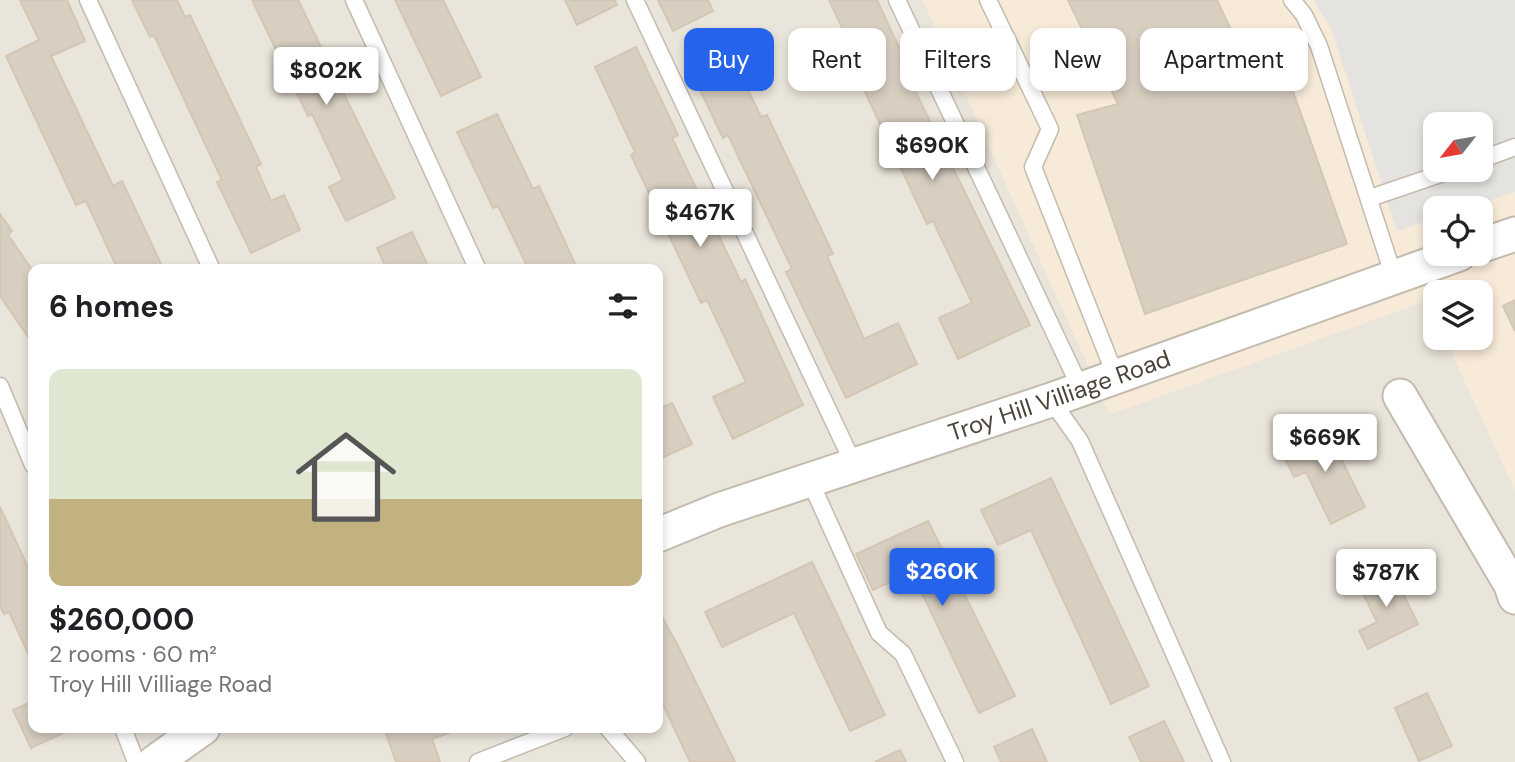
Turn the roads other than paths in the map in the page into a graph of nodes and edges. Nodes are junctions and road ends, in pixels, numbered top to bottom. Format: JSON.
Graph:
{"nodes":[{"id":1,"x":88,"y":0,"type":"edge"},
{"id":2,"x":354,"y":0,"type":"edge"},
{"id":3,"x":635,"y":0,"type":"edge"},
{"id":4,"x":897,"y":0,"type":"edge"},
{"id":5,"x":988,"y":0,"type":"edge"},
{"id":6,"x":1292,"y":0,"type":"edge"},
{"id":7,"x":1515,"y":147,"type":"edge"},
{"id":8,"x":1493,"y":155,"type":"edge"},
{"id":9,"x":1423,"y":180,"type":"edge"},
{"id":10,"x":1370,"y":198,"type":"junction"},
{"id":11,"x":1515,"y":234,"type":"edge"},
{"id":12,"x":1493,"y":242,"type":"edge"},
{"id":13,"x":209,"y":264,"type":"edge"},
{"id":14,"x":475,"y":264,"type":"edge"},
{"id":15,"x":1425,"y":266,"type":"edge"},
{"id":16,"x":1394,"y":277,"type":"junction"},
{"id":17,"x":1116,"y":377,"type":"junction"},
{"id":18,"x":0,"y":386,"type":"edge"},
{"id":19,"x":1066,"y":395,"type":"junction"},
{"id":20,"x":1400,"y":396,"type":"dead end"},
{"id":21,"x":28,"y":453,"type":"edge"},
{"id":22,"x":855,"y":467,"type":"junction"},
{"id":23,"x":810,"y":481,"type":"junction"},
{"id":24,"x":663,"y":533,"type":"edge"},
{"id":25,"x":1514,"y":588,"type":"edge"},
{"id":26,"x":125,"y":733,"type":"edge"},
{"id":27,"x":196,"y":733,"type":"edge"},
{"id":28,"x":552,"y":733,"type":"edge"},
{"id":29,"x":612,"y":733,"type":"edge"},
{"id":30,"x":136,"y":762,"type":"edge"},
{"id":31,"x":155,"y":762,"type":"edge"},
{"id":32,"x":478,"y":762,"type":"edge"},
{"id":33,"x":637,"y":762,"type":"edge"},
{"id":34,"x":955,"y":762,"type":"edge"},
{"id":35,"x":1222,"y":762,"type":"edge"}],
"edges":[{"from":1,"to":13,"type":"lane"},
{"from":2,"to":14,"type":"lane"},
{"from":3,"to":22,"type":"lane"},
{"from":4,"to":19,"type":"lane"},
{"from":5,"to":17,"type":"lane"},
{"from":6,"to":10,"type":"lane"},
{"from":7,"to":8,"type":"lane"},
{"from":9,"to":10,"type":"lane"},
{"from":10,"to":16,"type":"lane"},
{"from":11,"to":12,"type":"street"},
{"from":15,"to":16,"type":"street","name":"Troy Hill Villiage Road"},
{"from":16,"to":17,"type":"street","name":"Troy Hill Villiage Road"},
{"from":17,"to":19,"type":"street","name":"Troy Hill Villiage Road"},
{"from":18,"to":21,"type":"lane"},
{"from":19,"to":22,"type":"street","name":"Troy Hill Villiage Road"},
{"from":19,"to":35,"type":"lane"},
{"from":20,"to":25,"type":"street"},
{"from":22,"to":23,"type":"street","name":"Troy Hill Villiage Road"},
{"from":23,"to":24,"type":"street","name":"Troy Hill Villiage Road"},
{"from":23,"to":34,"type":"lane"},
{"from":26,"to":30,"type":"lane"},
{"from":27,"to":31,"type":"street"},
{"from":28,"to":32,"type":"lane"},
{"from":29,"to":33,"type":"lane"}]}
